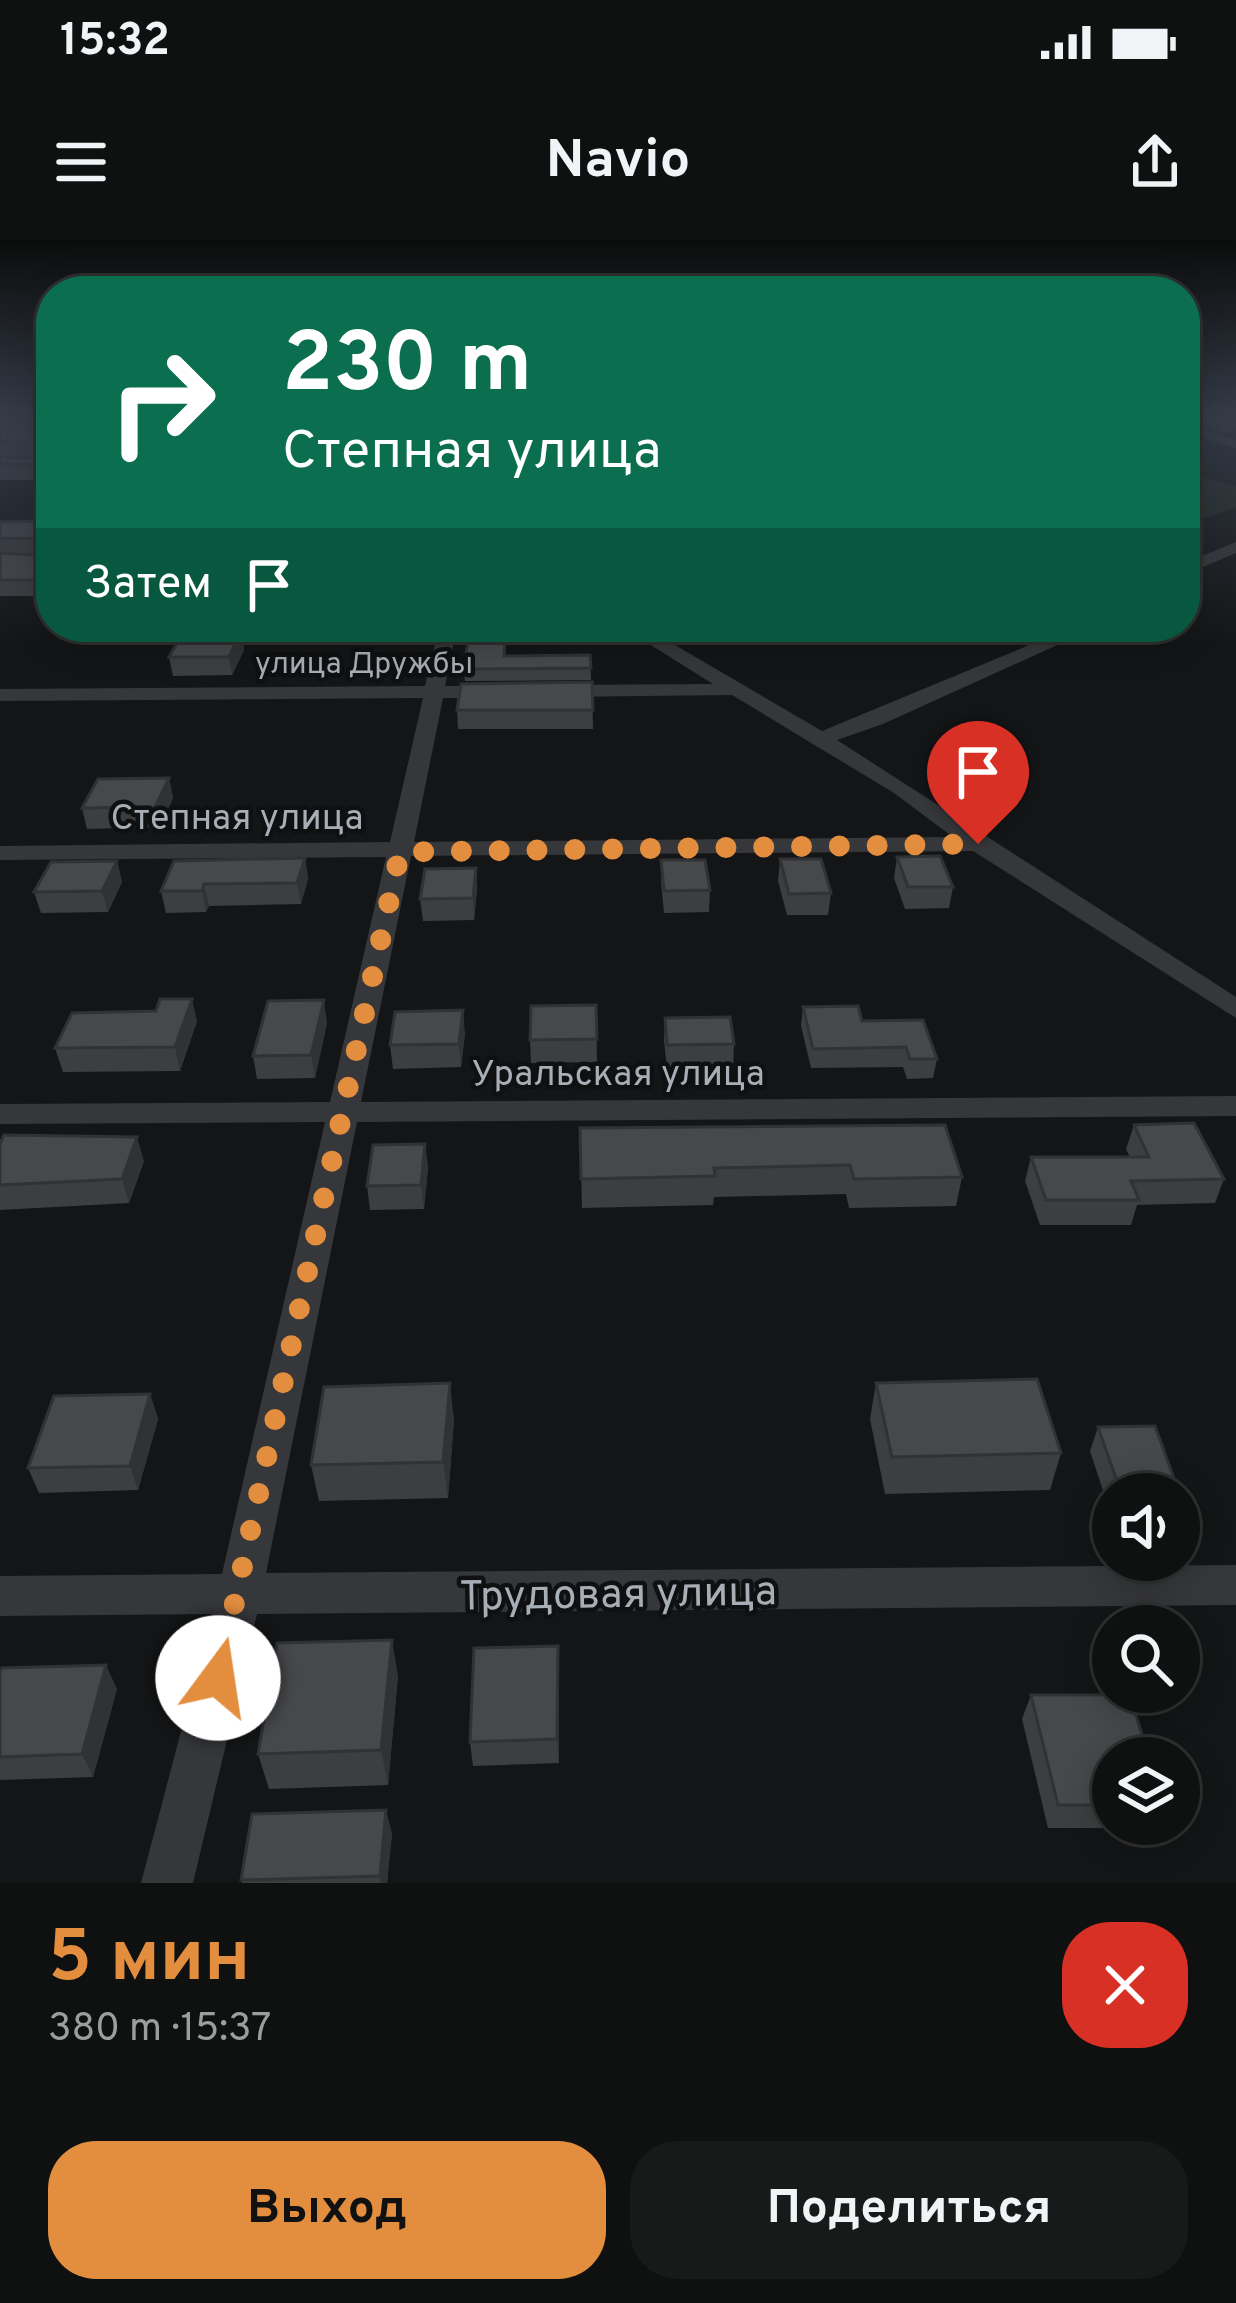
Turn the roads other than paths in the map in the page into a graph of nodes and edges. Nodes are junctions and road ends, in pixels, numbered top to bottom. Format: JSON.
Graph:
{"nodes":[{"id":1,"x":1236,"y":548,"type":"edge"},
{"id":2,"x":1200,"y":563,"type":"edge"},
{"id":3,"x":445,"y":642,"type":"edge"},
{"id":4,"x":654,"y":642,"type":"edge"},
{"id":5,"x":1054,"y":642,"type":"edge"},
{"id":6,"x":729,"y":690,"type":"junction"},
{"id":7,"x":434,"y":692,"type":"junction"},
{"id":8,"x":0,"y":695,"type":"edge"},
{"id":9,"x":817,"y":740,"type":"junction"},
{"id":10,"x":978,"y":844,"type":"junction"},
{"id":11,"x":400,"y":852,"type":"junction"},
{"id":12,"x":0,"y":854,"type":"edge"},
{"id":13,"x":1236,"y":1009,"type":"edge"},
{"id":14,"x":1236,"y":1106,"type":"edge"},
{"id":15,"x":344,"y":1113,"type":"junction"},
{"id":16,"x":0,"y":1114,"type":"edge"},
{"id":17,"x":1236,"y":1586,"type":"edge"},
{"id":18,"x":239,"y":1595,"type":"junction"},
{"id":19,"x":0,"y":1596,"type":"edge"},
{"id":20,"x":166,"y":1883,"type":"edge"}],
"edges":[{"from":1,"to":2,"type":"street"},
{"from":3,"to":7,"type":"street"},
{"from":4,"to":6,"type":"street"},
{"from":5,"to":9,"type":"street"},
{"from":6,"to":7,"type":"street","name":"улица Дружбы"},
{"from":6,"to":9,"type":"street"},
{"from":7,"to":8,"type":"street","name":"улица Дружбы"},
{"from":7,"to":11,"type":"street"},
{"from":9,"to":10,"type":"street"},
{"from":10,"to":11,"type":"street","name":"Степная улица"},
{"from":10,"to":13,"type":"street"},
{"from":11,"to":12,"type":"street","name":"Степная улица"},
{"from":11,"to":15,"type":"street"},
{"from":14,"to":15,"type":"street","name":"Уральская улица"},
{"from":15,"to":16,"type":"street","name":"Уральская улица"},
{"from":15,"to":18,"type":"street"},
{"from":17,"to":18,"type":"street","name":"Трудовая улица"},
{"from":18,"to":19,"type":"street","name":"Трудовая улица"},
{"from":18,"to":20,"type":"street"}]}
